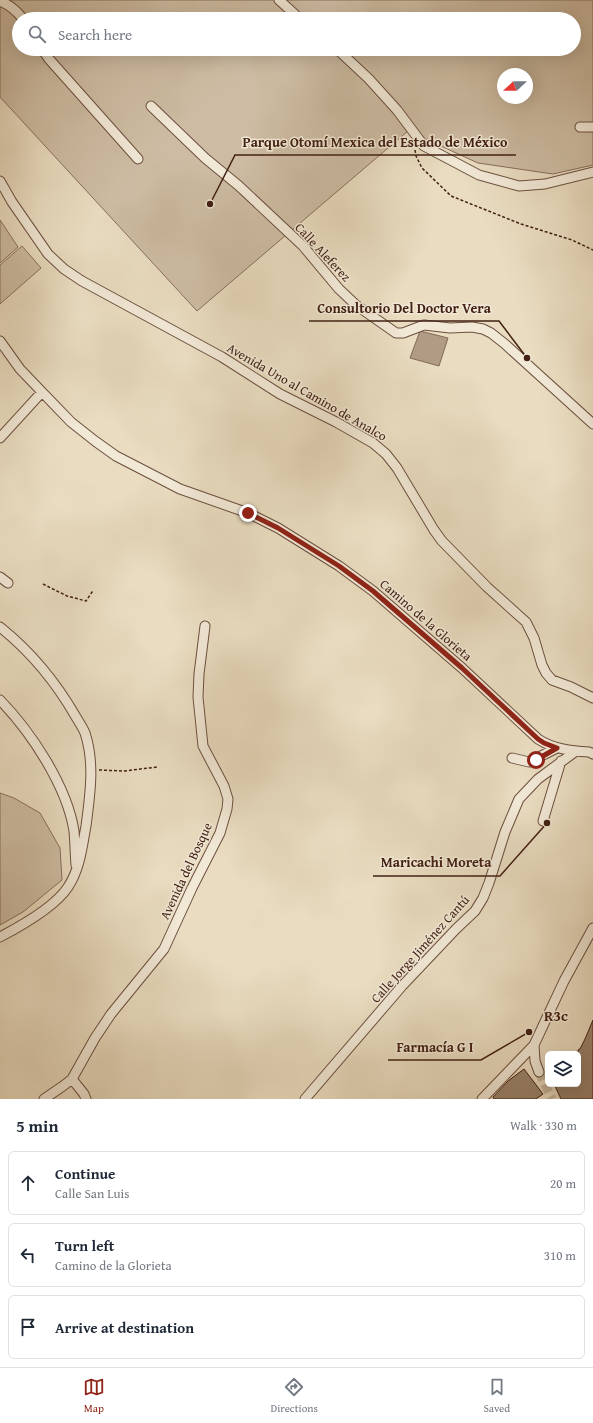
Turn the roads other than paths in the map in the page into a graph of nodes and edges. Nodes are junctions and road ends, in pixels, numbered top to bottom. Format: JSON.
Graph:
{"nodes":[{"id":1,"x":0,"y":0,"type":"edge"},
{"id":2,"x":280,"y":0,"type":"edge"},
{"id":3,"x":18,"y":12,"type":"edge"},
{"id":4,"x":293,"y":12,"type":"edge"},
{"id":5,"x":47,"y":56,"type":"edge"},
{"id":6,"x":345,"y":56,"type":"edge"},
{"id":7,"x":151,"y":106,"type":"dead end"},
{"id":8,"x":580,"y":127,"type":"dead end"},
{"id":9,"x":593,"y":127,"type":"edge"},
{"id":10,"x":138,"y":159,"type":"dead end"},
{"id":11,"x":593,"y":172,"type":"edge"},
{"id":12,"x":0,"y":182,"type":"edge"},
{"id":13,"x":0,"y":341,"type":"edge"},
{"id":14,"x":42,"y":392,"type":"junction"},
{"id":15,"x":593,"y":424,"type":"edge"},
{"id":16,"x":0,"y":438,"type":"edge"},
{"id":17,"x":0,"y":577,"type":"edge"},
{"id":18,"x":8,"y":583,"type":"dead end"},
{"id":19,"x":206,"y":626,"type":"dead end"},
{"id":20,"x":0,"y":627,"type":"edge"},
{"id":21,"x":593,"y":698,"type":"edge"},
{"id":22,"x":0,"y":700,"type":"edge"},
{"id":23,"x":557,"y":748,"type":"junction"},
{"id":24,"x":576,"y":751,"type":"junction"},
{"id":25,"x":593,"y":754,"type":"edge"},
{"id":26,"x":512,"y":758,"type":"dead end"},
{"id":27,"x":561,"y":761,"type":"junction"},
{"id":28,"x":543,"y":821,"type":"dead end"},
{"id":29,"x":76,"y":872,"type":"junction"},
{"id":30,"x":593,"y":928,"type":"edge"},
{"id":31,"x":0,"y":937,"type":"edge"},
{"id":32,"x":534,"y":1045,"type":"junction"},
{"id":33,"x":539,"y":1072,"type":"tunnel mouth"},
{"id":34,"x":72,"y":1079,"type":"junction"},
{"id":35,"x":44,"y":1099,"type":"edge"},
{"id":36,"x":86,"y":1099,"type":"edge"},
{"id":37,"x":305,"y":1099,"type":"edge"},
{"id":38,"x":482,"y":1099,"type":"edge"}],
"edges":[{"from":1,"to":3,"type":"street"},
{"from":2,"to":4,"type":"street"},
{"from":5,"to":10,"type":"street"},
{"from":6,"to":11,"type":"street"},
{"from":7,"to":15,"type":"street","name":"Calle Aleferez"},
{"from":8,"to":9,"type":"street"},
{"from":12,"to":21,"type":"street","name":"Avenida Uno al Camino de Analco"},
{"from":13,"to":14,"type":"street","name":"Camino de la Glorieta"},
{"from":14,"to":16,"type":"street"},
{"from":14,"to":23,"type":"street","name":"Camino de la Glorieta"},
{"from":17,"to":18,"type":"street"},
{"from":19,"to":34,"type":"street","name":"Avenida del Bosque"},
{"from":20,"to":29,"type":"street"},
{"from":22,"to":29,"type":"street"},
{"from":23,"to":24,"type":"street","name":"Camino de la Glorieta"},
{"from":23,"to":26,"type":"street"},
{"from":24,"to":25,"type":"street","name":"Camino de la Glorieta"},
{"from":24,"to":27,"type":"street","name":"Calle Jorge Jiménez Cantú"},
{"from":27,"to":28,"type":"street"},
{"from":27,"to":37,"type":"street","name":"Calle Jorge Jiménez Cantú"},
{"from":29,"to":31,"type":"street"},
{"from":30,"to":32,"type":"street"},
{"from":32,"to":33,"type":"street"},
{"from":32,"to":38,"type":"street"},
{"from":34,"to":35,"type":"street"},
{"from":34,"to":36,"type":"street"}]}
